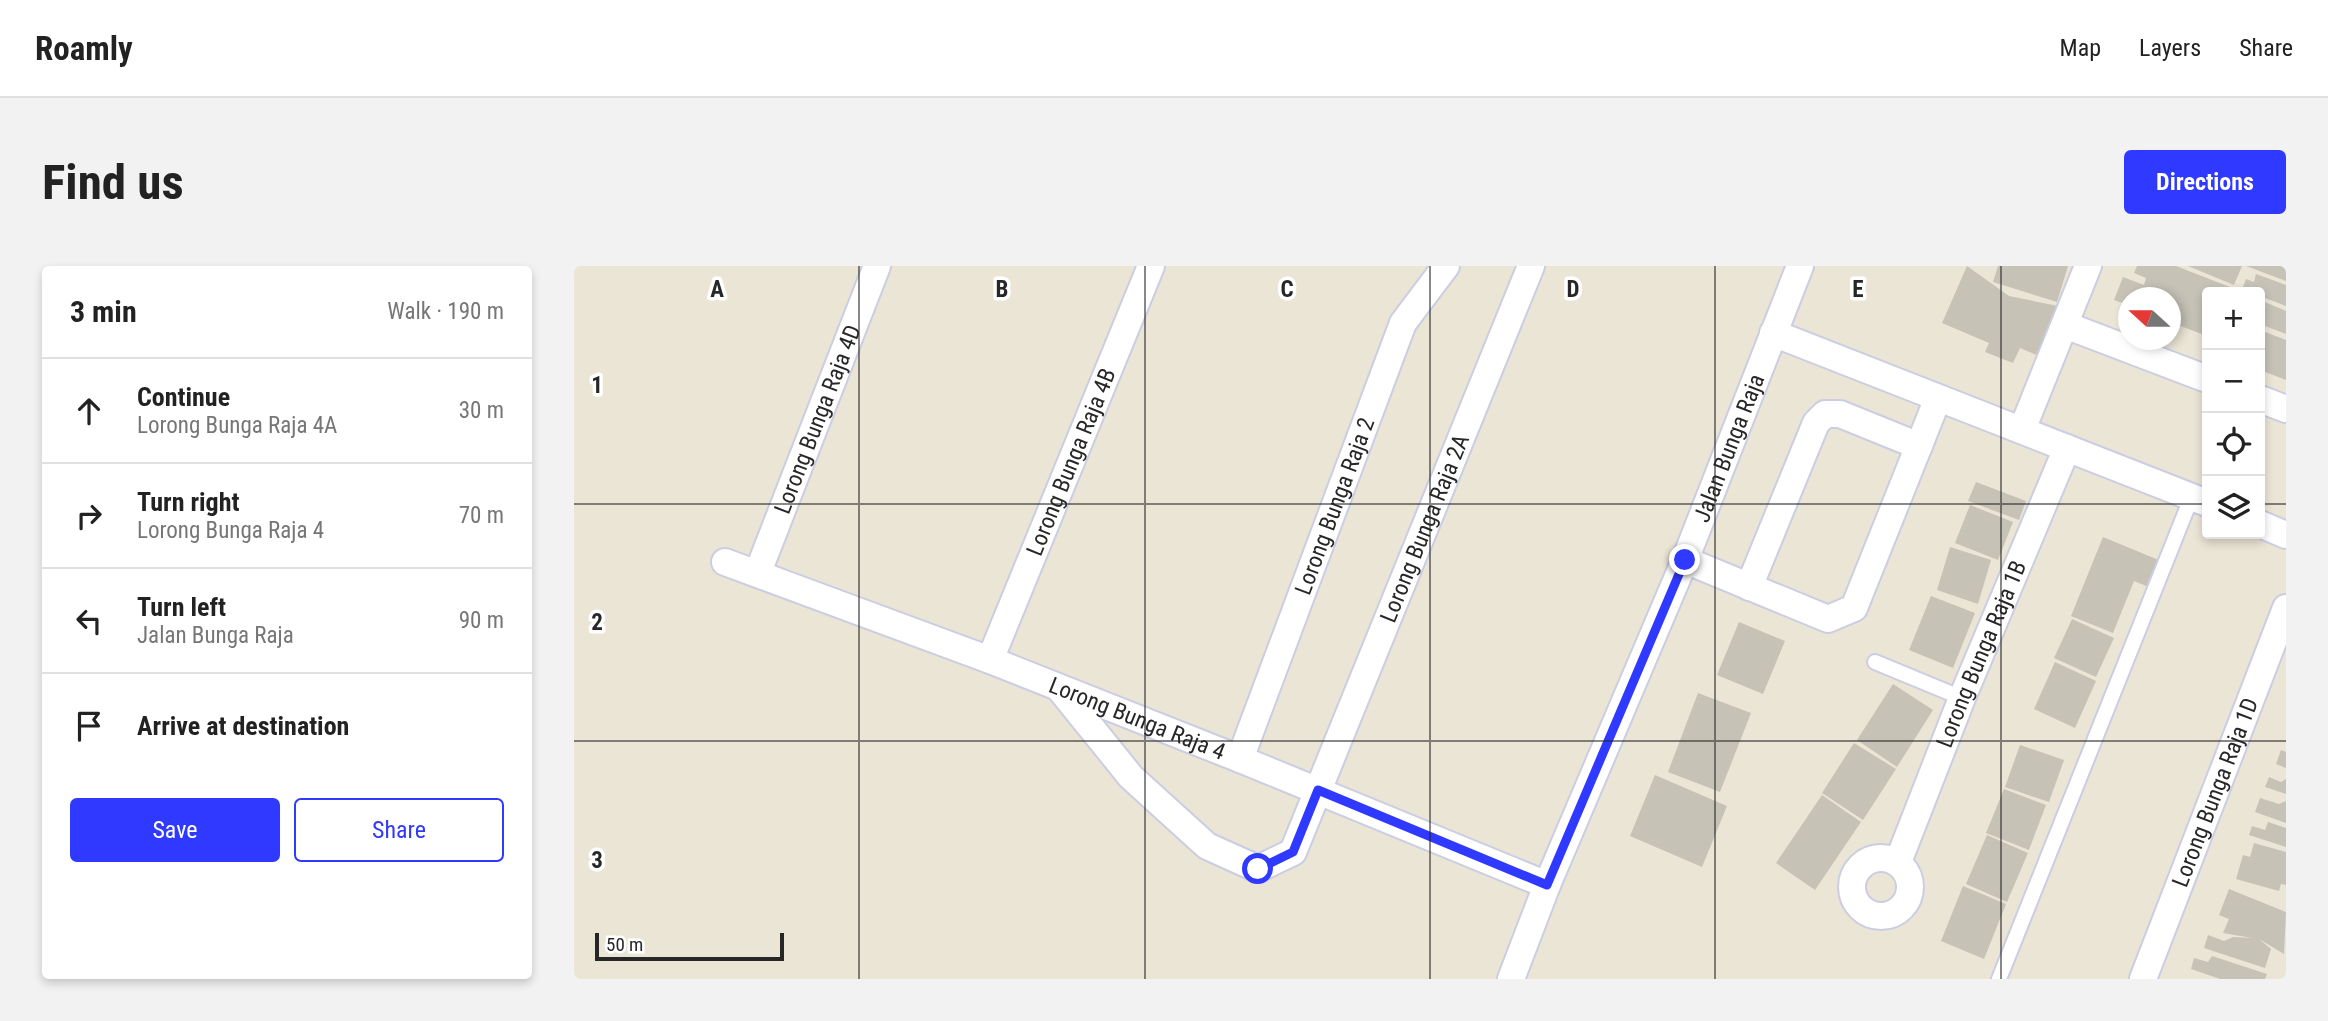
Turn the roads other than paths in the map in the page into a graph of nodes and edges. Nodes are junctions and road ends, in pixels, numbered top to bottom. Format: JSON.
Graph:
{"nodes":[{"id":1,"x":877,"y":266,"type":"edge"},
{"id":2,"x":1151,"y":266,"type":"edge"},
{"id":3,"x":1446,"y":266,"type":"edge"},
{"id":4,"x":1531,"y":266,"type":"edge"},
{"id":5,"x":1800,"y":266,"type":"edge"},
{"id":6,"x":2088,"y":266,"type":"edge"},
{"id":7,"x":2065,"y":325,"type":"junction"},
{"id":8,"x":1773,"y":333,"type":"junction"},
{"id":9,"x":2202,"y":377,"type":"edge"},
{"id":10,"x":1938,"y":398,"type":"junction"},
{"id":11,"x":2265,"y":401,"type":"edge"},
{"id":12,"x":2286,"y":409,"type":"edge"},
{"id":13,"x":2022,"y":430,"type":"junction"},
{"id":14,"x":1919,"y":446,"type":"junction"},
{"id":15,"x":2067,"y":448,"type":"junction"},
{"id":16,"x":2199,"y":499,"type":"edge"},
{"id":17,"x":2265,"y":526,"type":"edge"},
{"id":18,"x":2286,"y":535,"type":"edge"},
{"id":19,"x":1685,"y":560,"type":"junction"},
{"id":20,"x":725,"y":562,"type":"dead end"},
{"id":21,"x":758,"y":572,"type":"junction"},
{"id":22,"x":1749,"y":587,"type":"junction"},
{"id":23,"x":2286,"y":608,"type":"edge"},
{"id":24,"x":990,"y":660,"type":"junction"},
{"id":25,"x":1875,"y":662,"type":"dead end"},
{"id":26,"x":1060,"y":689,"type":"junction"},
{"id":27,"x":1962,"y":698,"type":"junction"},
{"id":28,"x":1240,"y":759,"type":"junction"},
{"id":29,"x":1318,"y":790,"type":"junction"},
{"id":30,"x":1898,"y":862,"type":"dead end"},
{"id":31,"x":1547,"y":885,"type":"junction"},
{"id":32,"x":1511,"y":979,"type":"edge"},
{"id":33,"x":1999,"y":979,"type":"edge"},
{"id":34,"x":2143,"y":979,"type":"edge"}],
"edges":[{"from":1,"to":21,"type":"street","name":"Lorong Bunga Raja 4D"},
{"from":2,"to":24,"type":"street","name":"Lorong Bunga Raja 4B"},
{"from":3,"to":28,"type":"street","name":"Lorong Bunga Raja 2"},
{"from":4,"to":29,"type":"street","name":"Lorong Bunga Raja 2A"},
{"from":5,"to":8,"type":"street","name":"Jalan Bunga Raja"},
{"from":6,"to":7,"type":"street"},
{"from":7,"to":9,"type":"street"},
{"from":7,"to":13,"type":"street"},
{"from":8,"to":10,"type":"street"},
{"from":8,"to":19,"type":"street","name":"Jalan Bunga Raja"},
{"from":10,"to":13,"type":"street"},
{"from":10,"to":14,"type":"street"},
{"from":11,"to":12,"type":"street"},
{"from":13,"to":15,"type":"street"},
{"from":14,"to":22,"type":"street"},
{"from":14,"to":22,"type":"street"},
{"from":15,"to":16,"type":"street"},
{"from":15,"to":27,"type":"street","name":"Lorong Bunga Raja 1B"},
{"from":16,"to":33,"type":"lane"},
{"from":17,"to":18,"type":"street"},
{"from":19,"to":22,"type":"street"},
{"from":19,"to":31,"type":"street","name":"Jalan Bunga Raja"},
{"from":20,"to":21,"type":"street","name":"Lorong Bunga Raja 4"},
{"from":21,"to":24,"type":"street","name":"Lorong Bunga Raja 4"},
{"from":23,"to":34,"type":"street","name":"Lorong Bunga Raja 1D"},
{"from":24,"to":26,"type":"street","name":"Lorong Bunga Raja 4"},
{"from":25,"to":27,"type":"lane"},
{"from":26,"to":28,"type":"street","name":"Lorong Bunga Raja 4"},
{"from":26,"to":29,"type":"street","name":"Lorong Bunga Raja 2A"},
{"from":27,"to":30,"type":"street","name":"Lorong Bunga Raja 1B"},
{"from":28,"to":29,"type":"street","name":"Lorong Bunga Raja 4"},
{"from":29,"to":31,"type":"street","name":"Lorong Bunga Raja 4"},
{"from":31,"to":32,"type":"street","name":"Jalan Bunga Raja"}]}
